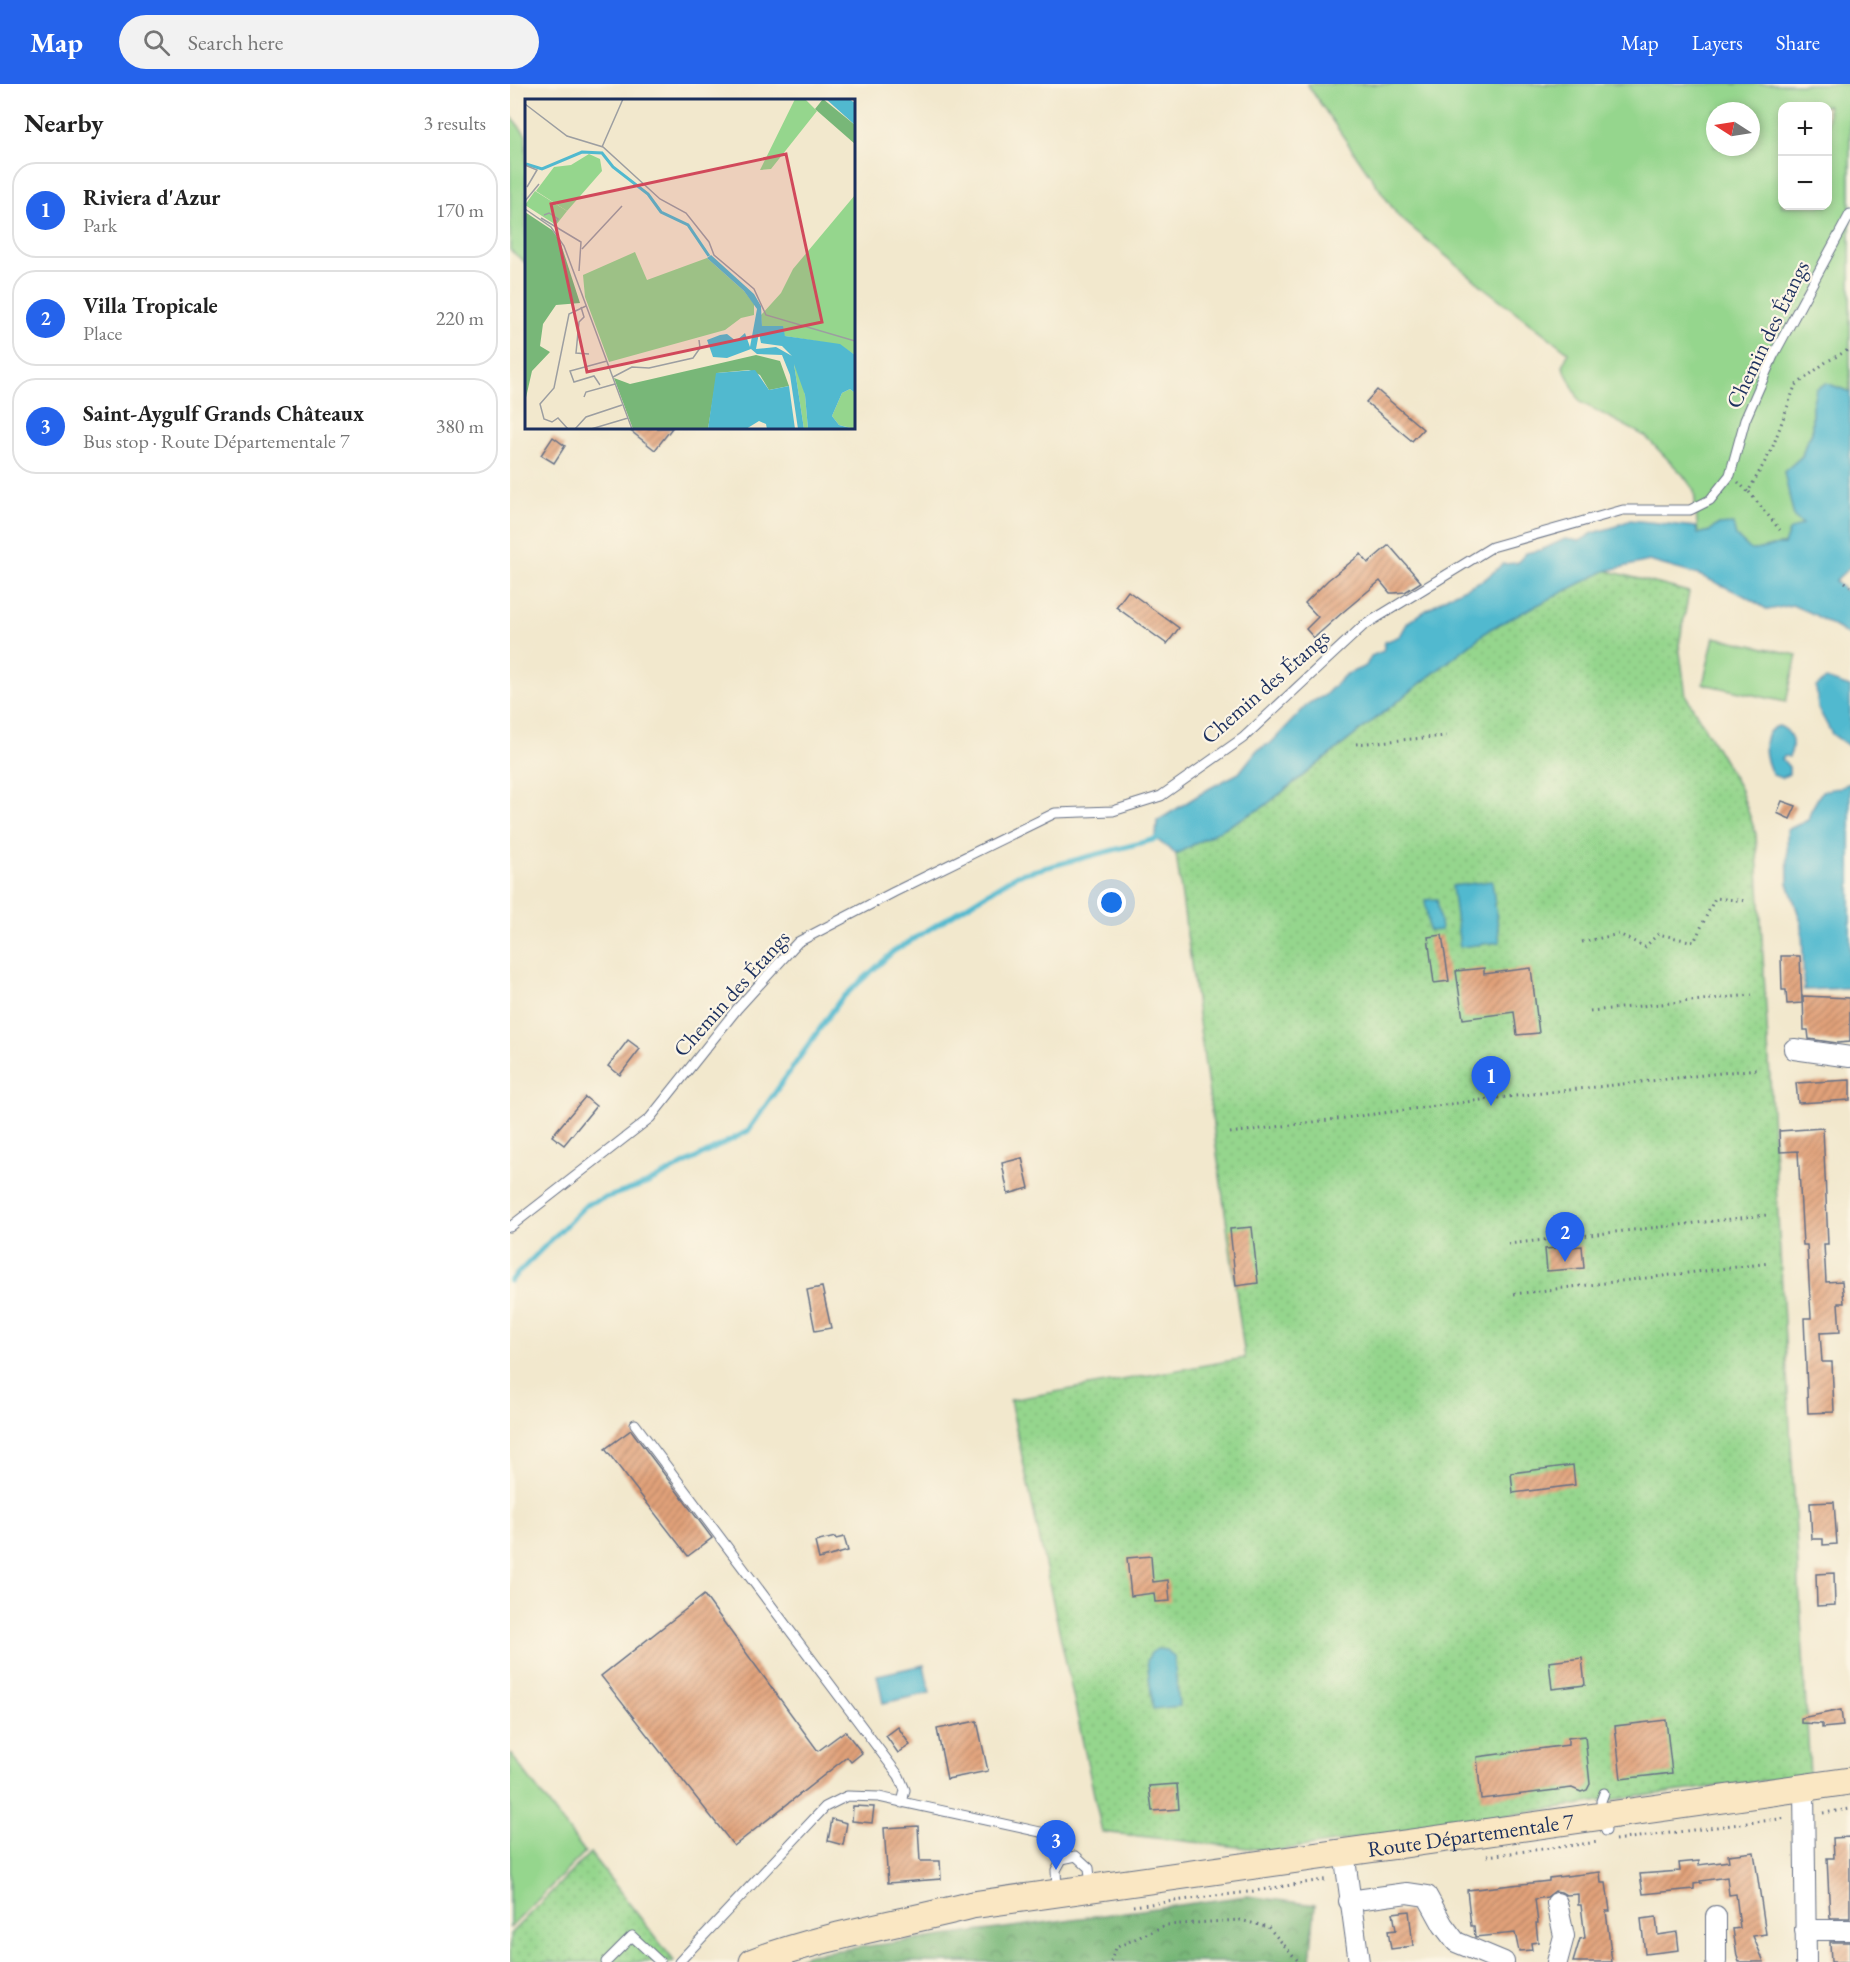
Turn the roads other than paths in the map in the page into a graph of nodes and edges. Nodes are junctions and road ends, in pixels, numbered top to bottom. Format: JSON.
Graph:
{"nodes":[{"id":1,"x":1850,"y":214,"type":"edge"},
{"id":2,"x":1794,"y":1049,"type":"dead end"},
{"id":3,"x":1850,"y":1057,"type":"edge"},
{"id":4,"x":510,"y":1227,"type":"edge"},
{"id":5,"x":635,"y":1424,"type":"dead end"},
{"id":6,"x":1850,"y":1781,"type":"edge"},
{"id":7,"x":1804,"y":1796,"type":"junction"},
{"id":8,"x":1850,"y":1797,"type":"edge"},
{"id":9,"x":902,"y":1803,"type":"junction"},
{"id":10,"x":1069,"y":1857,"type":"junction"},
{"id":11,"x":1345,"y":1859,"type":"junction"},
{"id":12,"x":1092,"y":1894,"type":"junction"},
{"id":13,"x":1060,"y":1899,"type":"junction"},
{"id":14,"x":1349,"y":1901,"type":"junction"},
{"id":15,"x":1557,"y":1904,"type":"dead end"},
{"id":16,"x":1716,"y":1916,"type":"dead end"},
{"id":17,"x":1805,"y":1930,"type":"junction"},
{"id":18,"x":1850,"y":1930,"type":"edge"},
{"id":19,"x":606,"y":1962,"type":"edge"},
{"id":20,"x":660,"y":1962,"type":"edge"},
{"id":21,"x":679,"y":1962,"type":"edge"},
{"id":22,"x":753,"y":1962,"type":"edge"},
{"id":23,"x":1359,"y":1962,"type":"edge"},
{"id":24,"x":1504,"y":1962,"type":"edge"},
{"id":25,"x":1557,"y":1962,"type":"edge"},
{"id":26,"x":1716,"y":1962,"type":"edge"},
{"id":27,"x":1806,"y":1962,"type":"edge"}],
"edges":[{"from":1,"to":4,"type":"lane","name":"Chemin des Étangs"},
{"from":2,"to":3,"type":"street"},
{"from":5,"to":9,"type":"lane"},
{"from":6,"to":7,"type":"main road","name":"Route Départementale 7"},
{"from":7,"to":8,"type":"main road","name":"Route Départementale 7"},
{"from":7,"to":11,"type":"main road","name":"Route Départementale 7"},
{"from":7,"to":17,"type":"street"},
{"from":9,"to":10,"type":"lane"},
{"from":9,"to":21,"type":"lane"},
{"from":10,"to":12,"type":"lane"},
{"from":10,"to":13,"type":"lane"},
{"from":11,"to":12,"type":"main road","name":"Route Départementale 7"},
{"from":11,"to":14,"type":"street"},
{"from":12,"to":13,"type":"main road","name":"Route Départementale 7"},
{"from":13,"to":22,"type":"main road","name":"Route Départementale 7"},
{"from":14,"to":23,"type":"street"},
{"from":14,"to":24,"type":"street"},
{"from":15,"to":25,"type":"street"},
{"from":16,"to":26,"type":"street"},
{"from":17,"to":18,"type":"street"},
{"from":17,"to":27,"type":"street"},
{"from":19,"to":20,"type":"lane"}]}
